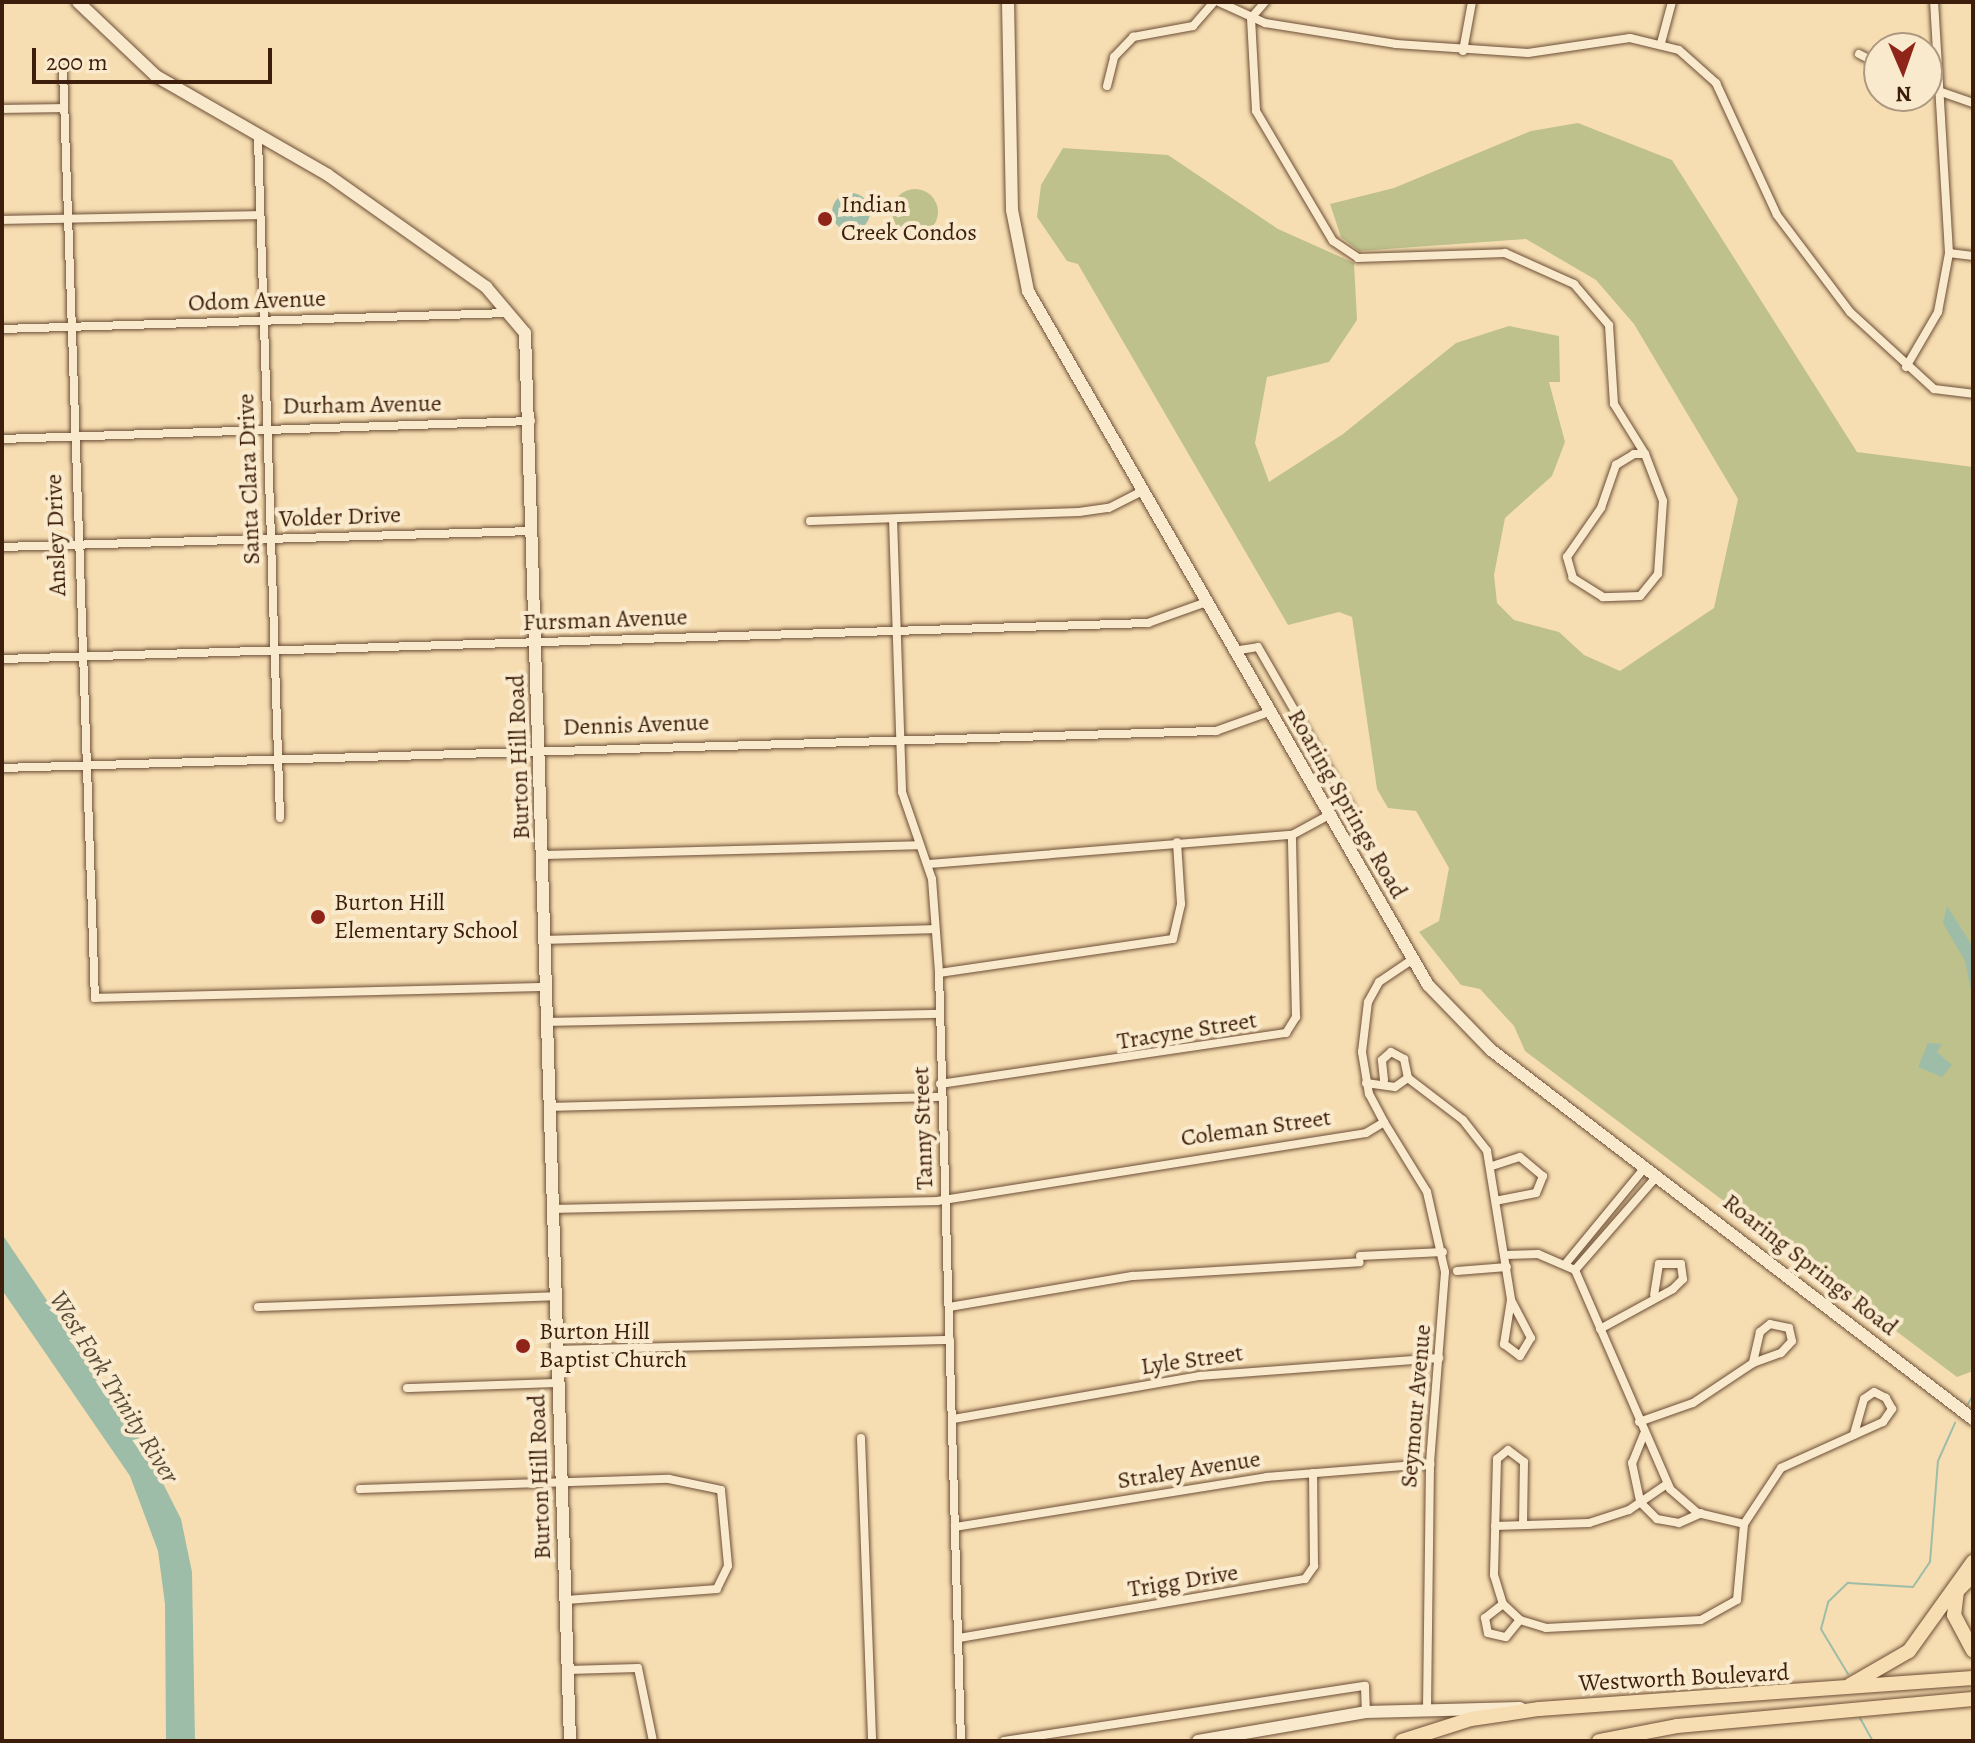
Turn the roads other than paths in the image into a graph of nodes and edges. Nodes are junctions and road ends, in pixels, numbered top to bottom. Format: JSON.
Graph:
{"nodes":[{"id":1,"x":78,"y":2,"type":"edge"},
{"id":2,"x":1008,"y":2,"type":"edge"},
{"id":3,"x":1216,"y":2,"type":"edge"},
{"id":4,"x":1265,"y":2,"type":"edge"},
{"id":5,"x":1472,"y":2,"type":"edge"},
{"id":6,"x":1672,"y":2,"type":"edge"},
{"id":7,"x":1934,"y":2,"type":"edge"},
{"id":8,"x":1251,"y":18,"type":"junction"},
{"id":9,"x":1936,"y":32,"type":"edge"},
{"id":10,"x":1661,"y":43,"type":"junction"},
{"id":11,"x":1463,"y":51,"type":"junction"},
{"id":12,"x":1859,"y":54,"type":"dead end"},
{"id":13,"x":1863,"y":56,"type":"edge"},
{"id":14,"x":63,"y":70,"type":"dead end"},
{"id":15,"x":1107,"y":86,"type":"dead end"},
{"id":16,"x":1943,"y":93,"type":"edge"},
{"id":17,"x":1973,"y":103,"type":"edge"},
{"id":18,"x":64,"y":108,"type":"junction"},
{"id":19,"x":2,"y":109,"type":"edge"},
{"id":20,"x":1940,"y":112,"type":"edge"},
{"id":21,"x":258,"y":139,"type":"junction"},
{"id":22,"x":260,"y":215,"type":"junction"},
{"id":23,"x":67,"y":218,"type":"junction"},
{"id":24,"x":2,"y":220,"type":"edge"},
{"id":25,"x":1949,"y":253,"type":"junction"},
{"id":26,"x":1973,"y":256,"type":"edge"},
{"id":27,"x":513,"y":312,"type":"junction"},
{"id":28,"x":264,"y":321,"type":"junction"},
{"id":29,"x":70,"y":327,"type":"junction"},
{"id":30,"x":2,"y":329,"type":"edge"},
{"id":31,"x":1906,"y":367,"type":"junction"},
{"id":32,"x":1973,"y":394,"type":"edge"},
{"id":33,"x":531,"y":421,"type":"junction"},
{"id":34,"x":267,"y":428,"type":"junction"},
{"id":35,"x":73,"y":436,"type":"junction"},
{"id":36,"x":2,"y":439,"type":"edge"},
{"id":37,"x":1645,"y":454,"type":"junction"},
{"id":38,"x":1140,"y":492,"type":"junction"},
{"id":39,"x":893,"y":519,"type":"junction"},
{"id":40,"x":810,"y":521,"type":"dead end"},
{"id":41,"x":535,"y":530,"type":"junction"},
{"id":42,"x":271,"y":539,"type":"junction"},
{"id":43,"x":77,"y":545,"type":"junction"},
{"id":44,"x":2,"y":547,"type":"edge"},
{"id":45,"x":1204,"y":603,"type":"junction"},
{"id":46,"x":896,"y":631,"type":"junction"},
{"id":47,"x":538,"y":642,"type":"junction"},
{"id":48,"x":274,"y":650,"type":"junction"},
{"id":49,"x":1232,"y":651,"type":"junction"},
{"id":50,"x":81,"y":656,"type":"junction"},
{"id":51,"x":2,"y":659,"type":"edge"},
{"id":52,"x":1269,"y":712,"type":"junction"},
{"id":53,"x":900,"y":740,"type":"junction"},
{"id":54,"x":541,"y":749,"type":"junction"},
{"id":55,"x":278,"y":757,"type":"junction"},
{"id":56,"x":89,"y":764,"type":"junction"},
{"id":57,"x":2,"y":768,"type":"edge"},
{"id":58,"x":1351,"y":809,"type":"dead end"},
{"id":59,"x":1329,"y":815,"type":"junction"},
{"id":60,"x":280,"y":818,"type":"dead end"},
{"id":61,"x":1292,"y":835,"type":"junction"},
{"id":62,"x":1177,"y":842,"type":"junction"},
{"id":63,"x":918,"y":845,"type":"junction"},
{"id":64,"x":544,"y":855,"type":"junction"},
{"id":65,"x":929,"y":864,"type":"junction"},
{"id":66,"x":935,"y":929,"type":"junction"},
{"id":67,"x":546,"y":940,"type":"junction"},
{"id":68,"x":1412,"y":960,"type":"junction"},
{"id":69,"x":939,"y":973,"type":"junction"},
{"id":70,"x":547,"y":987,"type":"junction"},
{"id":71,"x":939,"y":1014,"type":"junction"},
{"id":72,"x":549,"y":1022,"type":"junction"},
{"id":73,"x":1408,"y":1078,"type":"junction"},
{"id":74,"x":1384,"y":1080,"type":"junction"},
{"id":75,"x":1366,"y":1083,"type":"junction"},
{"id":76,"x":940,"y":1084,"type":"junction"},
{"id":77,"x":941,"y":1097,"type":"junction"},
{"id":78,"x":551,"y":1107,"type":"junction"},
{"id":79,"x":1384,"y":1122,"type":"junction"},
{"id":80,"x":1492,"y":1166,"type":"junction"},
{"id":81,"x":1647,"y":1166,"type":"junction"},
{"id":82,"x":1658,"y":1175,"type":"junction"},
{"id":83,"x":945,"y":1197,"type":"junction"},
{"id":84,"x":1499,"y":1200,"type":"junction"},
{"id":85,"x":554,"y":1209,"type":"junction"},
{"id":86,"x":1443,"y":1252,"type":"junction"},
{"id":87,"x":1506,"y":1255,"type":"junction"},
{"id":88,"x":1567,"y":1262,"type":"junction"},
{"id":89,"x":1507,"y":1267,"type":"junction"},
{"id":90,"x":1575,"y":1270,"type":"junction"},
{"id":91,"x":1457,"y":1271,"type":"dead end"},
{"id":92,"x":1654,"y":1295,"type":"junction"},
{"id":93,"x":557,"y":1296,"type":"junction"},
{"id":94,"x":1511,"y":1300,"type":"junction"},
{"id":95,"x":258,"y":1307,"type":"dead end"},
{"id":96,"x":949,"y":1307,"type":"junction"},
{"id":97,"x":1600,"y":1329,"type":"junction"},
{"id":98,"x":950,"y":1340,"type":"junction"},
{"id":99,"x":558,"y":1350,"type":"junction"},
{"id":100,"x":1439,"y":1358,"type":"junction"},
{"id":101,"x":1753,"y":1363,"type":"junction"},
{"id":102,"x":559,"y":1383,"type":"junction"},
{"id":103,"x":407,"y":1388,"type":"dead end"},
{"id":104,"x":953,"y":1419,"type":"junction"},
{"id":105,"x":1973,"y":1419,"type":"edge"},
{"id":106,"x":1639,"y":1422,"type":"junction"},
{"id":107,"x":1644,"y":1434,"type":"junction"},
{"id":108,"x":1854,"y":1435,"type":"junction"},
{"id":109,"x":861,"y":1438,"type":"dead end"},
{"id":110,"x":1430,"y":1464,"type":"junction"},
{"id":111,"x":1313,"y":1473,"type":"junction"},
{"id":112,"x":1667,"y":1484,"type":"junction"},
{"id":113,"x":562,"y":1485,"type":"junction"},
{"id":114,"x":360,"y":1489,"type":"dead end"},
{"id":115,"x":1640,"y":1502,"type":"junction"},
{"id":116,"x":1701,"y":1513,"type":"junction"},
{"id":117,"x":1744,"y":1524,"type":"junction"},
{"id":118,"x":1523,"y":1525,"type":"junction"},
{"id":119,"x":1495,"y":1526,"type":"junction"},
{"id":120,"x":955,"y":1527,"type":"junction"},
{"id":121,"x":1973,"y":1562,"type":"edge"},
{"id":122,"x":1973,"y":1575,"type":"edge"},
{"id":123,"x":566,"y":1600,"type":"junction"},
{"id":124,"x":1503,"y":1604,"type":"junction"},
{"id":125,"x":1520,"y":1620,"type":"junction"},
{"id":126,"x":959,"y":1638,"type":"junction"},
{"id":127,"x":1973,"y":1650,"type":"edge"},
{"id":128,"x":568,"y":1670,"type":"junction"},
{"id":129,"x":1973,"y":1678,"type":"edge"},
{"id":130,"x":1837,"y":1690,"type":"junction"},
{"id":131,"x":1790,"y":1694,"type":"junction"},
{"id":132,"x":1973,"y":1699,"type":"edge"},
{"id":133,"x":1674,"y":1702,"type":"junction"},
{"id":134,"x":1940,"y":1702,"type":"junction"},
{"id":135,"x":1973,"y":1706,"type":"edge"},
{"id":136,"x":1427,"y":1708,"type":"junction"},
{"id":137,"x":1539,"y":1709,"type":"junction"},
{"id":138,"x":1366,"y":1712,"type":"junction"},
{"id":139,"x":1791,"y":1714,"type":"junction"},
{"id":140,"x":1677,"y":1726,"type":"junction"},
{"id":141,"x":570,"y":1741,"type":"edge"},
{"id":142,"x":653,"y":1741,"type":"edge"},
{"id":143,"x":872,"y":1741,"type":"edge"},
{"id":144,"x":961,"y":1741,"type":"edge"},
{"id":145,"x":1004,"y":1741,"type":"edge"},
{"id":146,"x":1198,"y":1741,"type":"edge"},
{"id":147,"x":1402,"y":1741,"type":"edge"},
{"id":148,"x":1599,"y":1741,"type":"edge"}],
"edges":[{"from":1,"to":21,"type":"street"},
{"from":2,"to":38,"type":"street","name":"Roaring Springs Road"},
{"from":3,"to":8,"type":"street"},
{"from":3,"to":15,"type":"street"},
{"from":4,"to":8,"type":"street"},
{"from":5,"to":11,"type":"street"},
{"from":6,"to":10,"type":"street"},
{"from":7,"to":9,"type":"street"},
{"from":8,"to":11,"type":"street"},
{"from":8,"to":37,"type":"street"},
{"from":10,"to":11,"type":"street"},
{"from":10,"to":31,"type":"street"},
{"from":12,"to":13,"type":"street"},
{"from":14,"to":18,"type":"street","name":"Ansley Drive"},
{"from":16,"to":17,"type":"street"},
{"from":18,"to":19,"type":"street"},
{"from":18,"to":23,"type":"street","name":"Ansley Drive"},
{"from":20,"to":25,"type":"street"},
{"from":21,"to":22,"type":"street","name":"Santa Clara Drive"},
{"from":21,"to":27,"type":"street"},
{"from":22,"to":23,"type":"street"},
{"from":22,"to":28,"type":"street","name":"Santa Clara Drive"},
{"from":23,"to":24,"type":"street"},
{"from":23,"to":29,"type":"street","name":"Ansley Drive"},
{"from":25,"to":26,"type":"street"},
{"from":25,"to":31,"type":"street"},
{"from":27,"to":28,"type":"street","name":"Odom Avenue"},
{"from":27,"to":33,"type":"street","name":"Burton Hill Road"},
{"from":28,"to":29,"type":"street","name":"Odom Avenue"},
{"from":28,"to":34,"type":"street","name":"Santa Clara Drive"},
{"from":29,"to":30,"type":"street","name":"Odom Avenue"},
{"from":29,"to":35,"type":"street","name":"Ansley Drive"},
{"from":31,"to":32,"type":"street"},
{"from":33,"to":34,"type":"street","name":"Durham Avenue"},
{"from":33,"to":41,"type":"street","name":"Burton Hill Road"},
{"from":34,"to":35,"type":"street","name":"Durham Avenue"},
{"from":34,"to":42,"type":"street","name":"Santa Clara Drive"},
{"from":35,"to":36,"type":"street","name":"Durham Avenue"},
{"from":35,"to":43,"type":"street","name":"Ansley Drive"},
{"from":37,"to":37,"type":"street"},
{"from":38,"to":39,"type":"street"},
{"from":38,"to":45,"type":"street","name":"Roaring Springs Road"},
{"from":39,"to":40,"type":"street"},
{"from":39,"to":46,"type":"street","name":"Tanny Street"},
{"from":41,"to":42,"type":"street","name":"Volder Drive"},
{"from":41,"to":47,"type":"street","name":"Burton Hill Road"},
{"from":42,"to":43,"type":"street","name":"Volder Drive"},
{"from":42,"to":48,"type":"street","name":"Santa Clara Drive"},
{"from":43,"to":44,"type":"street","name":"Volder Drive"},
{"from":43,"to":50,"type":"street","name":"Ansley Drive"},
{"from":45,"to":46,"type":"street","name":"Fursman Avenue"},
{"from":45,"to":49,"type":"street","name":"Roaring Springs Road"},
{"from":46,"to":47,"type":"street","name":"Fursman Avenue"},
{"from":46,"to":53,"type":"street","name":"Tanny Street"},
{"from":47,"to":48,"type":"street","name":"Fursman Avenue"},
{"from":47,"to":54,"type":"street","name":"Burton Hill Road"},
{"from":48,"to":50,"type":"street","name":"Fursman Avenue"},
{"from":48,"to":55,"type":"street","name":"Santa Clara Drive"},
{"from":49,"to":52,"type":"street","name":"Roaring Springs Road"},
{"from":49,"to":58,"type":"street"},
{"from":50,"to":51,"type":"street","name":"Fursman Avenue"},
{"from":50,"to":56,"type":"street","name":"Ansley Drive"},
{"from":52,"to":53,"type":"street","name":"Dennis Avenue"},
{"from":52,"to":59,"type":"street","name":"Roaring Springs Road"},
{"from":53,"to":54,"type":"street","name":"Dennis Avenue"},
{"from":53,"to":63,"type":"street","name":"Tanny Street"},
{"from":54,"to":55,"type":"street","name":"Dennis Avenue"},
{"from":54,"to":64,"type":"street","name":"Burton Hill Road"},
{"from":55,"to":56,"type":"street","name":"Dennis Avenue"},
{"from":55,"to":60,"type":"street","name":"Santa Clara Drive"},
{"from":56,"to":57,"type":"street","name":"Dennis Avenue"},
{"from":56,"to":70,"type":"street","name":"Ansley Drive"},
{"from":59,"to":61,"type":"street"},
{"from":59,"to":68,"type":"street","name":"Roaring Springs Road"},
{"from":61,"to":62,"type":"street"},
{"from":61,"to":76,"type":"street","name":"Tracyne Street"},
{"from":62,"to":65,"type":"street"},
{"from":62,"to":69,"type":"street"},
{"from":63,"to":64,"type":"street"},
{"from":63,"to":65,"type":"street","name":"Tanny Street"},
{"from":64,"to":67,"type":"street","name":"Burton Hill Road"},
{"from":65,"to":66,"type":"street","name":"Tanny Street"},
{"from":66,"to":67,"type":"street"},
{"from":66,"to":69,"type":"street","name":"Tanny Street"},
{"from":67,"to":70,"type":"street","name":"Burton Hill Road"},
{"from":68,"to":75,"type":"street"},
{"from":68,"to":81,"type":"street","name":"Roaring Springs Road"},
{"from":69,"to":71,"type":"street","name":"Tanny Street"},
{"from":70,"to":72,"type":"street","name":"Burton Hill Road"},
{"from":71,"to":72,"type":"street"},
{"from":71,"to":76,"type":"street","name":"Tanny Street"},
{"from":72,"to":78,"type":"street","name":"Burton Hill Road"},
{"from":73,"to":74,"type":"street"},
{"from":73,"to":74,"type":"street"},
{"from":73,"to":80,"type":"street"},
{"from":74,"to":75,"type":"street"},
{"from":75,"to":79,"type":"street"},
{"from":76,"to":77,"type":"street","name":"Tanny Street"},
{"from":77,"to":78,"type":"street"},
{"from":77,"to":83,"type":"street","name":"Tanny Street"},
{"from":78,"to":85,"type":"street","name":"Burton Hill Road"},
{"from":79,"to":83,"type":"street","name":"Coleman Street"},
{"from":79,"to":86,"type":"street","name":"Seymour Avenue"},
{"from":80,"to":84,"type":"street"},
{"from":80,"to":84,"type":"street"},
{"from":81,"to":82,"type":"street","name":"Roaring Springs Road"},
{"from":81,"to":88,"type":"street"},
{"from":82,"to":90,"type":"street"},
{"from":82,"to":105,"type":"street","name":"Roaring Springs Road"},
{"from":83,"to":85,"type":"street","name":"Coleman Street"},
{"from":83,"to":96,"type":"street","name":"Tanny Street"},
{"from":84,"to":87,"type":"street"},
{"from":85,"to":93,"type":"street","name":"Burton Hill Road"},
{"from":86,"to":96,"type":"street"},
{"from":86,"to":100,"type":"street","name":"Seymour Avenue"},
{"from":87,"to":88,"type":"street"},
{"from":87,"to":89,"type":"street"},
{"from":88,"to":90,"type":"street"},
{"from":89,"to":91,"type":"street"},
{"from":89,"to":94,"type":"street"},
{"from":90,"to":97,"type":"street"},
{"from":92,"to":92,"type":"street"},
{"from":92,"to":97,"type":"street"},
{"from":93,"to":95,"type":"street"},
{"from":93,"to":99,"type":"street","name":"Burton Hill Road"},
{"from":94,"to":94,"type":"street"},
{"from":96,"to":98,"type":"street","name":"Tanny Street"},
{"from":97,"to":106,"type":"street"},
{"from":98,"to":99,"type":"street"},
{"from":98,"to":104,"type":"street","name":"Tanny Street"},
{"from":99,"to":102,"type":"street","name":"Burton Hill Road"},
{"from":100,"to":104,"type":"street","name":"Lyle Street"},
{"from":100,"to":110,"type":"street","name":"Seymour Avenue"},
{"from":101,"to":101,"type":"street"},
{"from":101,"to":106,"type":"street"},
{"from":102,"to":103,"type":"street"},
{"from":102,"to":113,"type":"street","name":"Burton Hill Road"},
{"from":104,"to":120,"type":"street","name":"Tanny Street"},
{"from":106,"to":107,"type":"street"},
{"from":107,"to":112,"type":"street"},
{"from":107,"to":115,"type":"street"},
{"from":108,"to":108,"type":"street"},
{"from":108,"to":117,"type":"street"},
{"from":109,"to":143,"type":"street"},
{"from":110,"to":111,"type":"street","name":"Straley Avenue"},
{"from":110,"to":136,"type":"street","name":"Seymour Avenue"},
{"from":111,"to":120,"type":"street","name":"Straley Avenue"},
{"from":111,"to":126,"type":"street","name":"Trigg Drive"},
{"from":112,"to":115,"type":"street"},
{"from":112,"to":116,"type":"street"},
{"from":113,"to":114,"type":"street"},
{"from":113,"to":123,"type":"street","name":"Burton Hill Road"},
{"from":113,"to":123,"type":"street"},
{"from":115,"to":116,"type":"street"},
{"from":115,"to":118,"type":"street"},
{"from":116,"to":117,"type":"street"},
{"from":117,"to":125,"type":"street"},
{"from":118,"to":119,"type":"street"},
{"from":118,"to":119,"type":"street"},
{"from":119,"to":124,"type":"street"},
{"from":120,"to":126,"type":"street","name":"Tanny Street"},
{"from":121,"to":130,"type":"main road"},
{"from":122,"to":127,"type":"main road"},
{"from":123,"to":128,"type":"street","name":"Burton Hill Road"},
{"from":124,"to":125,"type":"street"},
{"from":124,"to":125,"type":"street"},
{"from":126,"to":144,"type":"street","name":"Tanny Street"},
{"from":128,"to":141,"type":"street","name":"Burton Hill Road"},
{"from":128,"to":142,"type":"street"},
{"from":129,"to":130,"type":"main road","name":"Westworth Boulevard"},
{"from":130,"to":131,"type":"main road","name":"Westworth Boulevard"},
{"from":131,"to":133,"type":"main road","name":"Westworth Boulevard"},
{"from":131,"to":139,"type":"main road"},
{"from":132,"to":134,"type":"main road","name":"Westworth Boulevard"},
{"from":133,"to":137,"type":"main road","name":"Westworth Boulevard"},
{"from":133,"to":140,"type":"main road"},
{"from":134,"to":135,"type":"main road"},
{"from":134,"to":139,"type":"main road","name":"Westworth Boulevard"},
{"from":136,"to":137,"type":"street"},
{"from":136,"to":138,"type":"street"},
{"from":137,"to":147,"type":"main road","name":"Westworth Boulevard"},
{"from":138,"to":145,"type":"street"},
{"from":138,"to":146,"type":"street"},
{"from":139,"to":140,"type":"main road","name":"Westworth Boulevard"},
{"from":140,"to":148,"type":"main road","name":"Westworth Boulevard"}]}
